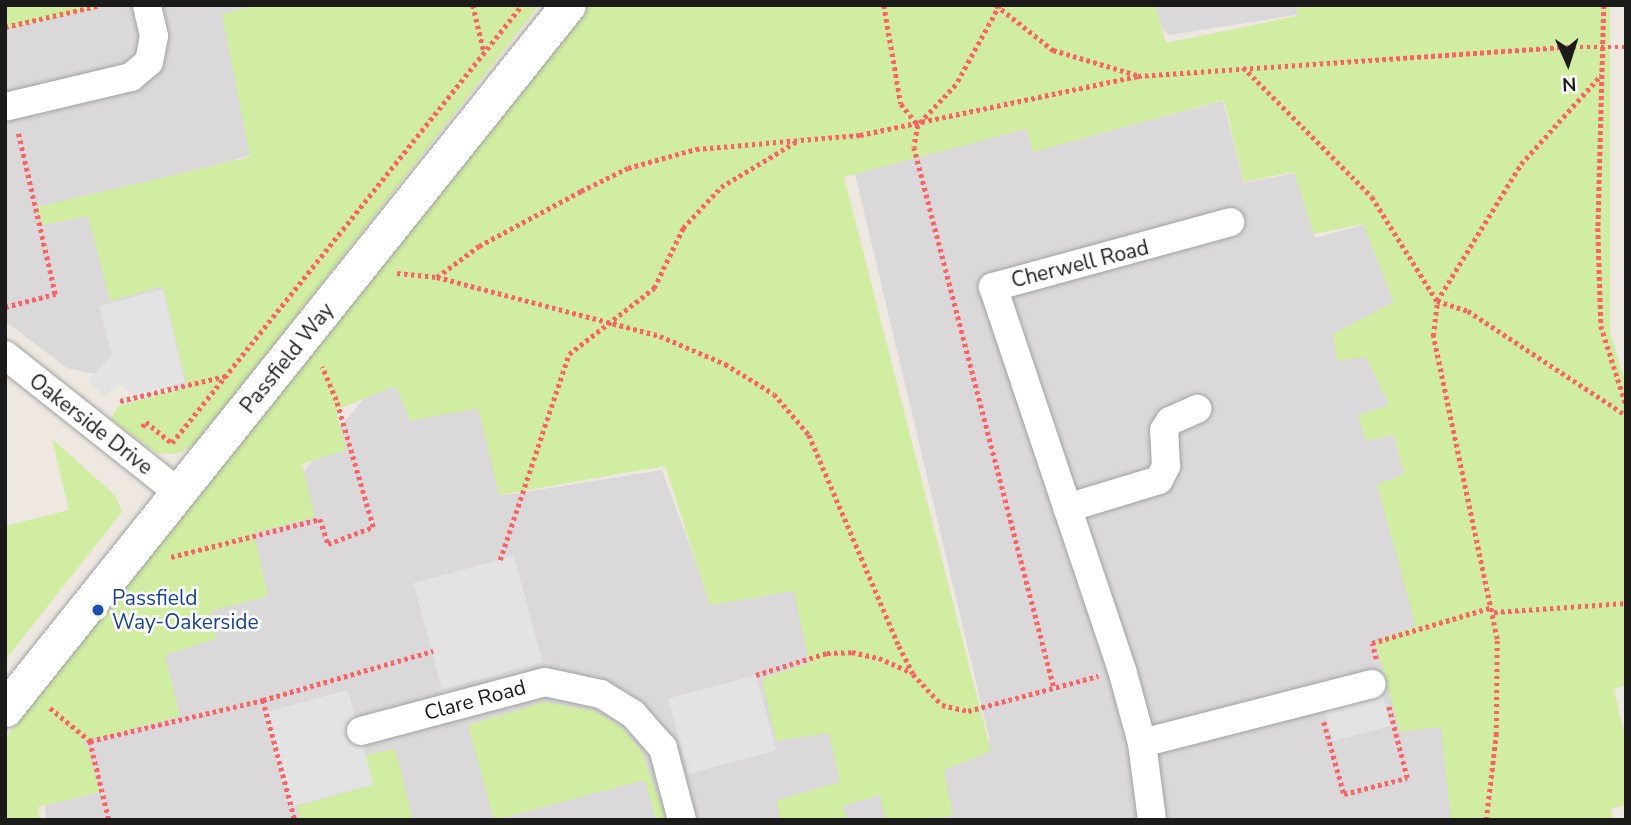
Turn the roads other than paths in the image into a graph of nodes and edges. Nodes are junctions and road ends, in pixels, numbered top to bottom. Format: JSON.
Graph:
{"nodes":[{"id":1,"x":147,"y":5,"type":"edge"},
{"id":2,"x":568,"y":5,"type":"edge"},
{"id":3,"x":10,"y":115,"type":"edge"},
{"id":4,"x":1230,"y":222,"type":"dead end"},
{"id":5,"x":5,"y":355,"type":"edge"},
{"id":6,"x":1196,"y":409,"type":"dead end"},
{"id":7,"x":178,"y":492,"type":"junction"},
{"id":8,"x":1067,"y":508,"type":"junction"},
{"id":9,"x":1372,"y":684,"type":"dead end"},
{"id":10,"x":5,"y":709,"type":"edge"},
{"id":11,"x":361,"y":731,"type":"dead end"},
{"id":12,"x":1142,"y":743,"type":"junction"},
{"id":13,"x":682,"y":820,"type":"edge"},
{"id":14,"x":1152,"y":820,"type":"edge"}],
"edges":[{"from":1,"to":3,"type":"street"},
{"from":2,"to":7,"type":"street","name":"Passfield Way"},
{"from":4,"to":8,"type":"street","name":"Cherwell Road"},
{"from":5,"to":7,"type":"street","name":"Oakerside Drive"},
{"from":6,"to":8,"type":"street"},
{"from":7,"to":10,"type":"street","name":"Passfield Way"},
{"from":8,"to":12,"type":"street","name":"Cherwell Road"},
{"from":9,"to":12,"type":"street"},
{"from":11,"to":13,"type":"street","name":"Clare Road"},
{"from":12,"to":14,"type":"street","name":"Cherwell Road"}]}
